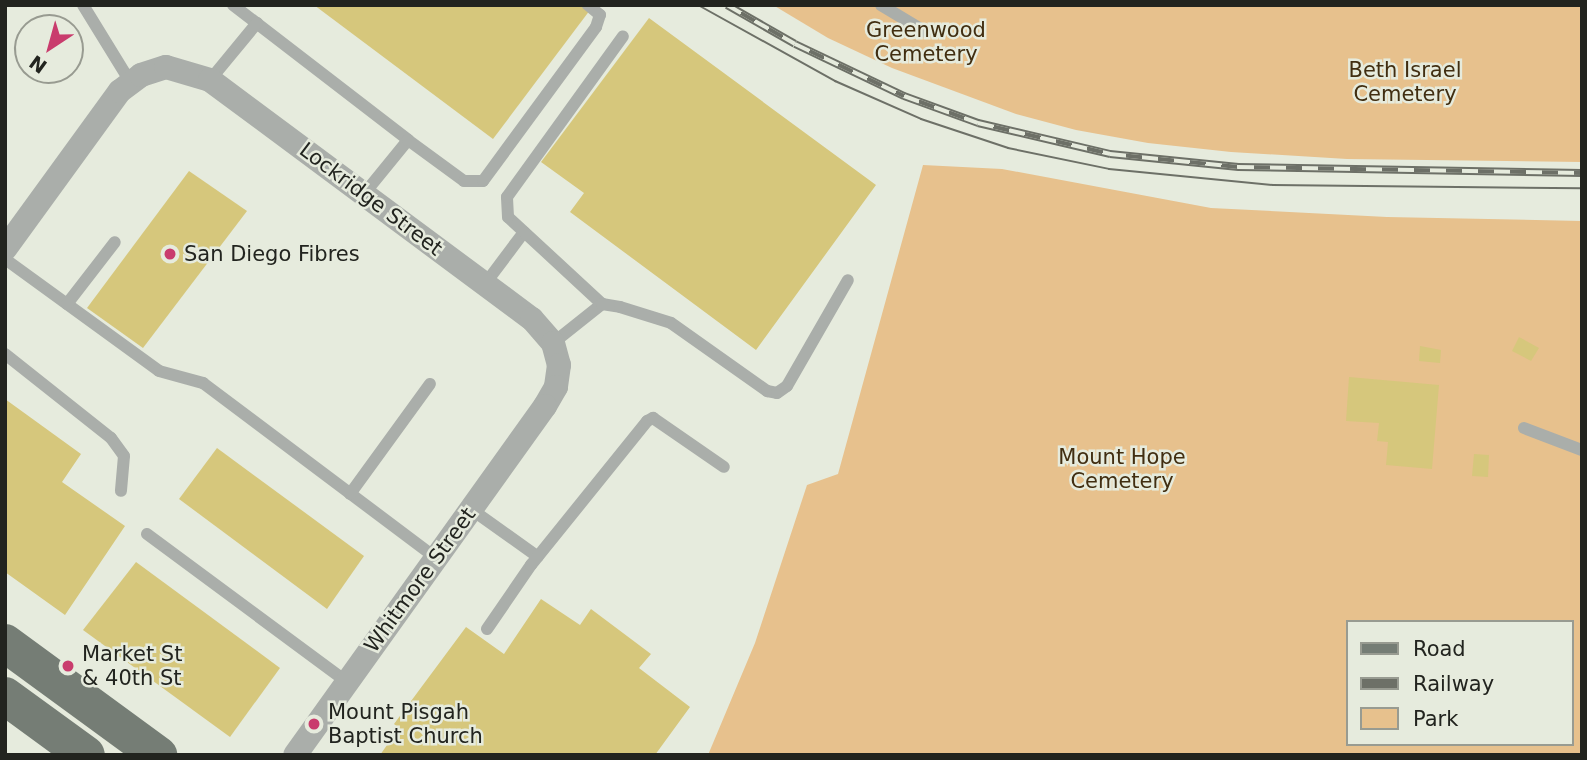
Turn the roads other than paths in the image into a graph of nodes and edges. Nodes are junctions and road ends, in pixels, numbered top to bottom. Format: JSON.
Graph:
{"nodes":[{"id":1,"x":83,"y":5,"type":"edge"},
{"id":2,"x":233,"y":5,"type":"edge"},
{"id":3,"x":588,"y":5,"type":"edge"},
{"id":4,"x":881,"y":5,"type":"edge"},
{"id":5,"x":257,"y":23,"type":"junction"},
{"id":6,"x":926,"y":32,"type":"dead end"},
{"id":7,"x":623,"y":36,"type":"dead end"},
{"id":8,"x":211,"y":80,"type":"junction"},
{"id":9,"x":126,"y":87,"type":"junction"},
{"id":10,"x":408,"y":140,"type":"junction"},
{"id":11,"x":364,"y":194,"type":"junction"},
{"id":12,"x":524,"y":232,"type":"junction"},
{"id":13,"x":115,"y":242,"type":"dead end"},
{"id":14,"x":5,"y":248,"type":"edge"},
{"id":15,"x":5,"y":259,"type":"edge"},
{"id":16,"x":848,"y":280,"type":"dead end"},
{"id":17,"x":485,"y":284,"type":"junction"},
{"id":18,"x":67,"y":304,"type":"junction"},
{"id":19,"x":601,"y":304,"type":"junction"},
{"id":20,"x":553,"y":344,"type":"junction"},
{"id":21,"x":5,"y":354,"type":"edge"},
{"id":22,"x":430,"y":384,"type":"dead end"},
{"id":23,"x":1524,"y":428,"type":"dead end"},
{"id":24,"x":1582,"y":450,"type":"edge"},
{"id":25,"x":724,"y":467,"type":"dead end"},
{"id":26,"x":121,"y":491,"type":"dead end"},
{"id":27,"x":350,"y":494,"type":"junction"},
{"id":28,"x":471,"y":509,"type":"junction"},
{"id":29,"x":148,"y":534,"type":"dead end"},
{"id":30,"x":538,"y":557,"type":"junction"},
{"id":31,"x":436,"y":558,"type":"junction"},
{"id":32,"x":487,"y":629,"type":"dead end"},
{"id":33,"x":5,"y":643,"type":"edge"},
{"id":34,"x":347,"y":682,"type":"junction"},
{"id":35,"x":5,"y":696,"type":"edge"},
{"id":36,"x":105,"y":716,"type":"junction"},
{"id":37,"x":80,"y":753,"type":"edge"},
{"id":38,"x":158,"y":755,"type":"edge"},
{"id":39,"x":295,"y":755,"type":"edge"}],
"edges":[{"from":1,"to":9,"type":"lane"},
{"from":2,"to":5,"type":"lane"},
{"from":3,"to":10,"type":"lane"},
{"from":4,"to":6,"type":"lane"},
{"from":5,"to":8,"type":"lane"},
{"from":5,"to":10,"type":"lane"},
{"from":7,"to":12,"type":"lane"},
{"from":8,"to":9,"type":"street","name":"Lockridge Street"},
{"from":8,"to":11,"type":"street","name":"Lockridge Street"},
{"from":9,"to":14,"type":"street"},
{"from":10,"to":11,"type":"lane"},
{"from":11,"to":17,"type":"street","name":"Lockridge Street"},
{"from":12,"to":17,"type":"lane"},
{"from":12,"to":19,"type":"lane"},
{"from":13,"to":18,"type":"lane"},
{"from":15,"to":18,"type":"lane"},
{"from":16,"to":19,"type":"lane"},
{"from":17,"to":20,"type":"street","name":"Lockridge Street"},
{"from":18,"to":27,"type":"lane"},
{"from":19,"to":20,"type":"lane"},
{"from":20,"to":28,"type":"street","name":"Whitmore Street"},
{"from":21,"to":26,"type":"lane"},
{"from":22,"to":27,"type":"lane"},
{"from":23,"to":24,"type":"lane"},
{"from":25,"to":30,"type":"lane"},
{"from":27,"to":31,"type":"lane"},
{"from":28,"to":30,"type":"lane"},
{"from":28,"to":31,"type":"street","name":"Whitmore Street"},
{"from":29,"to":34,"type":"lane"},
{"from":30,"to":32,"type":"lane"},
{"from":31,"to":34,"type":"street","name":"Whitmore Street"},
{"from":33,"to":36,"type":"main road"},
{"from":34,"to":39,"type":"street","name":"Whitmore Street"},
{"from":35,"to":37,"type":"main road"},
{"from":36,"to":37,"type":"street"},
{"from":36,"to":38,"type":"main road"}]}
